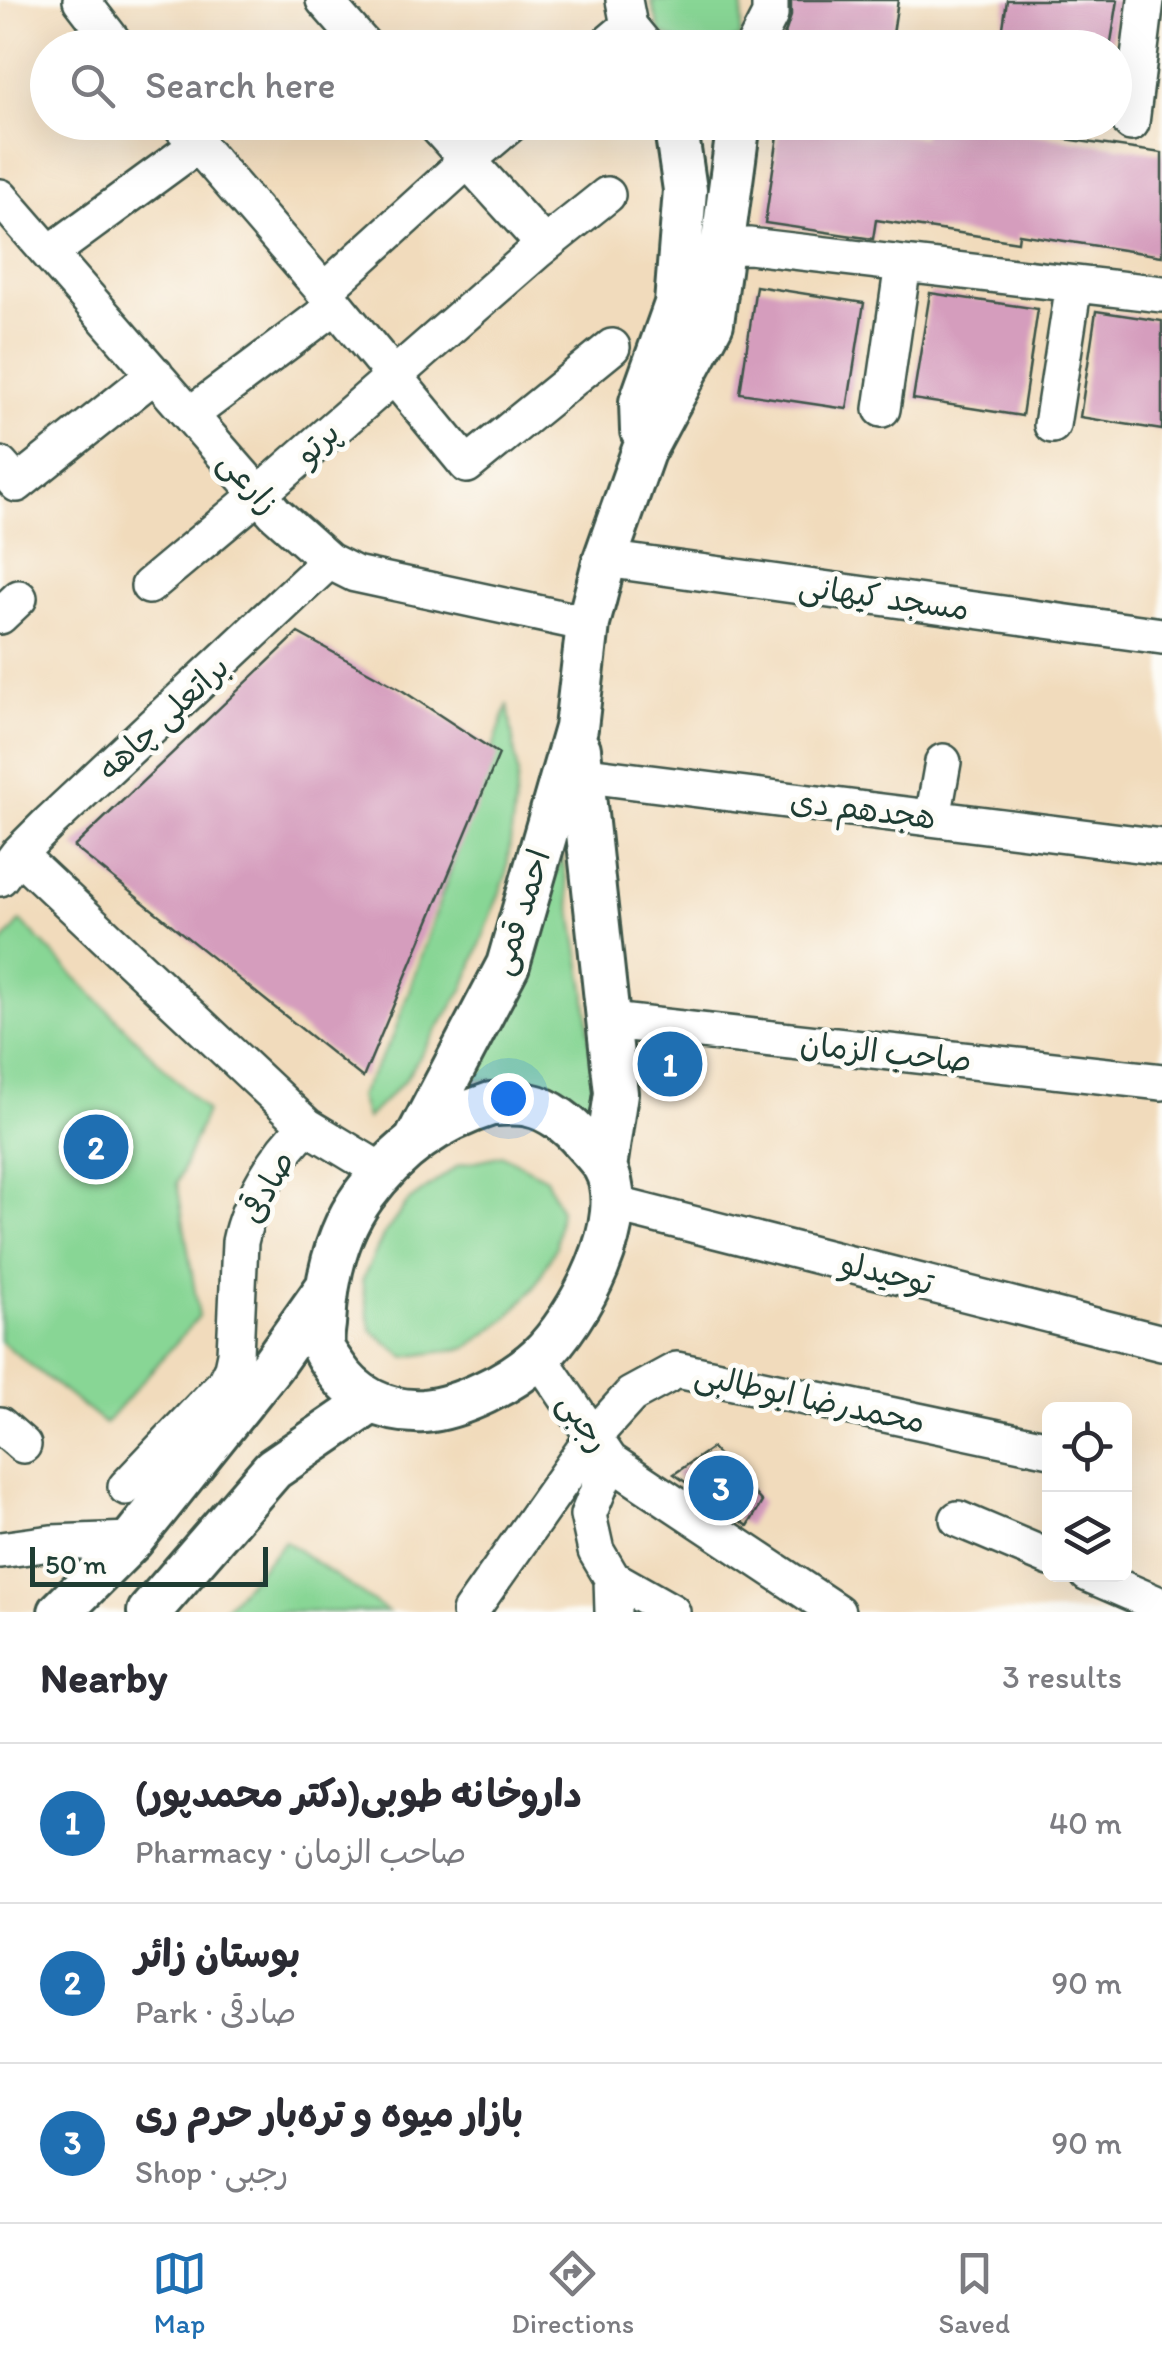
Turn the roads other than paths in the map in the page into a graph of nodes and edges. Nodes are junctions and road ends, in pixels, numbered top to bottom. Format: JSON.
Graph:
{"nodes":[{"id":1,"x":81,"y":0,"type":"edge"},
{"id":2,"x":770,"y":0,"type":"edge"},
{"id":3,"x":1146,"y":0,"type":"edge"},
{"id":4,"x":343,"y":7,"type":"edge"},
{"id":5,"x":104,"y":30,"type":"edge"},
{"id":6,"x":356,"y":30,"type":"edge"},
{"id":7,"x":762,"y":30,"type":"edge"},
{"id":8,"x":1136,"y":123,"type":"edge"},
{"id":9,"x":180,"y":140,"type":"edge"},
{"id":10,"x":192,"y":140,"type":"edge"},
{"id":11,"x":448,"y":140,"type":"edge"},
{"id":12,"x":491,"y":140,"type":"edge"},
{"id":13,"x":678,"y":140,"type":"edge"},
{"id":14,"x":737,"y":140,"type":"edge"},
{"id":15,"x":466,"y":161,"type":"junction"},
{"id":16,"x":607,"y":195,"type":"dead end"},
{"id":17,"x":0,"y":197,"type":"edge"},
{"id":18,"x":722,"y":247,"type":"junction"},
{"id":19,"x":537,"y":251,"type":"junction"},
{"id":20,"x":50,"y":253,"type":"junction"},
{"id":21,"x":903,"y":264,"type":"junction"},
{"id":22,"x":1074,"y":284,"type":"junction"},
{"id":23,"x":1162,"y":294,"type":"edge"},
{"id":24,"x":330,"y":298,"type":"junction"},
{"id":25,"x":612,"y":346,"type":"dead end"},
{"id":26,"x":155,"y":374,"type":"junction"},
{"id":27,"x":392,"y":376,"type":"junction"},
{"id":28,"x":882,"y":410,"type":"dead end"},
{"id":29,"x":190,"y":415,"type":"junction"},
{"id":30,"x":1052,"y":425,"type":"dead end"},
{"id":31,"x":643,"y":452,"type":"junction"},
{"id":32,"x":0,"y":466,"type":"edge"},
{"id":33,"x":260,"y":494,"type":"junction"},
{"id":34,"x":606,"y":559,"type":"junction"},
{"id":35,"x":329,"y":560,"type":"junction"},
{"id":36,"x":149,"y":586,"type":"dead end"},
{"id":37,"x":588,"y":624,"type":"junction"},
{"id":38,"x":1162,"y":636,"type":"edge"},
{"id":39,"x":943,"y":762,"type":"dead end"},
{"id":40,"x":572,"y":773,"type":"junction"},
{"id":41,"x":933,"y":818,"type":"junction"},
{"id":42,"x":1162,"y":847,"type":"edge"},
{"id":43,"x":9,"y":866,"type":"edge"},
{"id":44,"x":610,"y":1021,"type":"junction"},
{"id":45,"x":1162,"y":1082,"type":"edge"},
{"id":46,"x":306,"y":1126,"type":"junction"},
{"id":47,"x":416,"y":1140,"type":"junction"},
{"id":48,"x":384,"y":1172,"type":"junction"},
{"id":49,"x":609,"y":1186,"type":"junction"},
{"id":50,"x":325,"y":1290,"type":"junction"},
{"id":51,"x":1162,"y":1343,"type":"edge"},
{"id":52,"x":538,"y":1358,"type":"junction"},
{"id":53,"x":371,"y":1402,"type":"junction"},
{"id":54,"x":1042,"y":1448,"type":"edge"},
{"id":55,"x":602,"y":1449,"type":"junction"},
{"id":56,"x":126,"y":1488,"type":"dead end"},
{"id":57,"x":958,"y":1519,"type":"dead end"},
{"id":58,"x":132,"y":1540,"type":"junction"},
{"id":59,"x":0,"y":1550,"type":"edge"},
{"id":60,"x":1042,"y":1555,"type":"edge"},
{"id":61,"x":1106,"y":1582,"type":"edge"},
{"id":62,"x":612,"y":1595,"type":"edge"},
{"id":63,"x":1162,"y":1606,"type":"edge"},
{"id":64,"x":60,"y":1612,"type":"edge"},
{"id":65,"x":149,"y":1612,"type":"edge"},
{"id":66,"x":470,"y":1612,"type":"edge"},
{"id":67,"x":672,"y":1612,"type":"edge"},
{"id":68,"x":837,"y":1612,"type":"edge"}],
"edges":[{"from":1,"to":5,"type":"street"},
{"from":2,"to":7,"type":"street"},
{"from":3,"to":8,"type":"street"},
{"from":4,"to":6,"type":"street"},
{"from":9,"to":20,"type":"street"},
{"from":10,"to":24,"type":"street"},
{"from":11,"to":15,"type":"street"},
{"from":12,"to":15,"type":"street"},
{"from":13,"to":31,"type":"main road"},
{"from":14,"to":18,"type":"main road"},
{"from":15,"to":19,"type":"street"},
{"from":15,"to":24,"type":"street"},
{"from":16,"to":19,"type":"street","name":"پرتو"},
{"from":17,"to":20,"type":"street","name":"زارعی"},
{"from":18,"to":21,"type":"street"},
{"from":18,"to":31,"type":"main road"},
{"from":19,"to":27,"type":"street","name":"پرتو"},
{"from":20,"to":26,"type":"street","name":"زارعی"},
{"from":21,"to":22,"type":"street"},
{"from":21,"to":28,"type":"street"},
{"from":22,"to":23,"type":"street"},
{"from":22,"to":30,"type":"street"},
{"from":24,"to":27,"type":"street"},
{"from":24,"to":29,"type":"street"},
{"from":25,"to":27,"type":"street"},
{"from":26,"to":29,"type":"street","name":"زارعی"},
{"from":26,"to":32,"type":"street"},
{"from":27,"to":33,"type":"street","name":"پرتو"},
{"from":29,"to":33,"type":"street","name":"زارعی"},
{"from":31,"to":34,"type":"main road","name":"احمد قمی"},
{"from":33,"to":35,"type":"street","name":"زارعی"},
{"from":33,"to":36,"type":"street","name":"پرتو"},
{"from":34,"to":37,"type":"main road","name":"احمد قمی"},
{"from":34,"to":38,"type":"street","name":"مسجد کیهانی"},
{"from":35,"to":37,"type":"street","name":"زارعی"},
{"from":35,"to":43,"type":"street","name":"براتعلی چاهه"},
{"from":37,"to":40,"type":"main road","name":"احمد قمی"},
{"from":39,"to":41,"type":"street"},
{"from":40,"to":41,"type":"street","name":"هجدهم دی"},
{"from":40,"to":44,"type":"main road","name":"احمد قمی"},
{"from":40,"to":47,"type":"main road","name":"احمد قمی"},
{"from":41,"to":42,"type":"street","name":"هجدهم دی"},
{"from":43,"to":46,"type":"street","name":"صادقی"},
{"from":44,"to":45,"type":"street","name":"صاحب الزمان"},
{"from":44,"to":49,"type":"main road","name":"احمد قمی"},
{"from":46,"to":48,"type":"street"},
{"from":46,"to":56,"type":"street","name":"صادقی"},
{"from":47,"to":48,"type":"main road"},
{"from":47,"to":49,"type":"main road"},
{"from":48,"to":50,"type":"main road"},
{"from":49,"to":51,"type":"street","name":"توحیدلو"},
{"from":49,"to":52,"type":"main road"},
{"from":50,"to":53,"type":"main road"},
{"from":50,"to":58,"type":"main road"},
{"from":52,"to":53,"type":"main road"},
{"from":52,"to":55,"type":"street","name":"رجبی"},
{"from":53,"to":65,"type":"main road"},
{"from":54,"to":55,"type":"street","name":"محمدرضا ابوطالبی"},
{"from":55,"to":62,"type":"street"},
{"from":55,"to":66,"type":"street"},
{"from":55,"to":68,"type":"street","name":"رجبی"},
{"from":57,"to":60,"type":"street"},
{"from":58,"to":59,"type":"street"},
{"from":58,"to":64,"type":"main road"},
{"from":61,"to":63,"type":"street"},
{"from":62,"to":67,"type":"street"}]}
